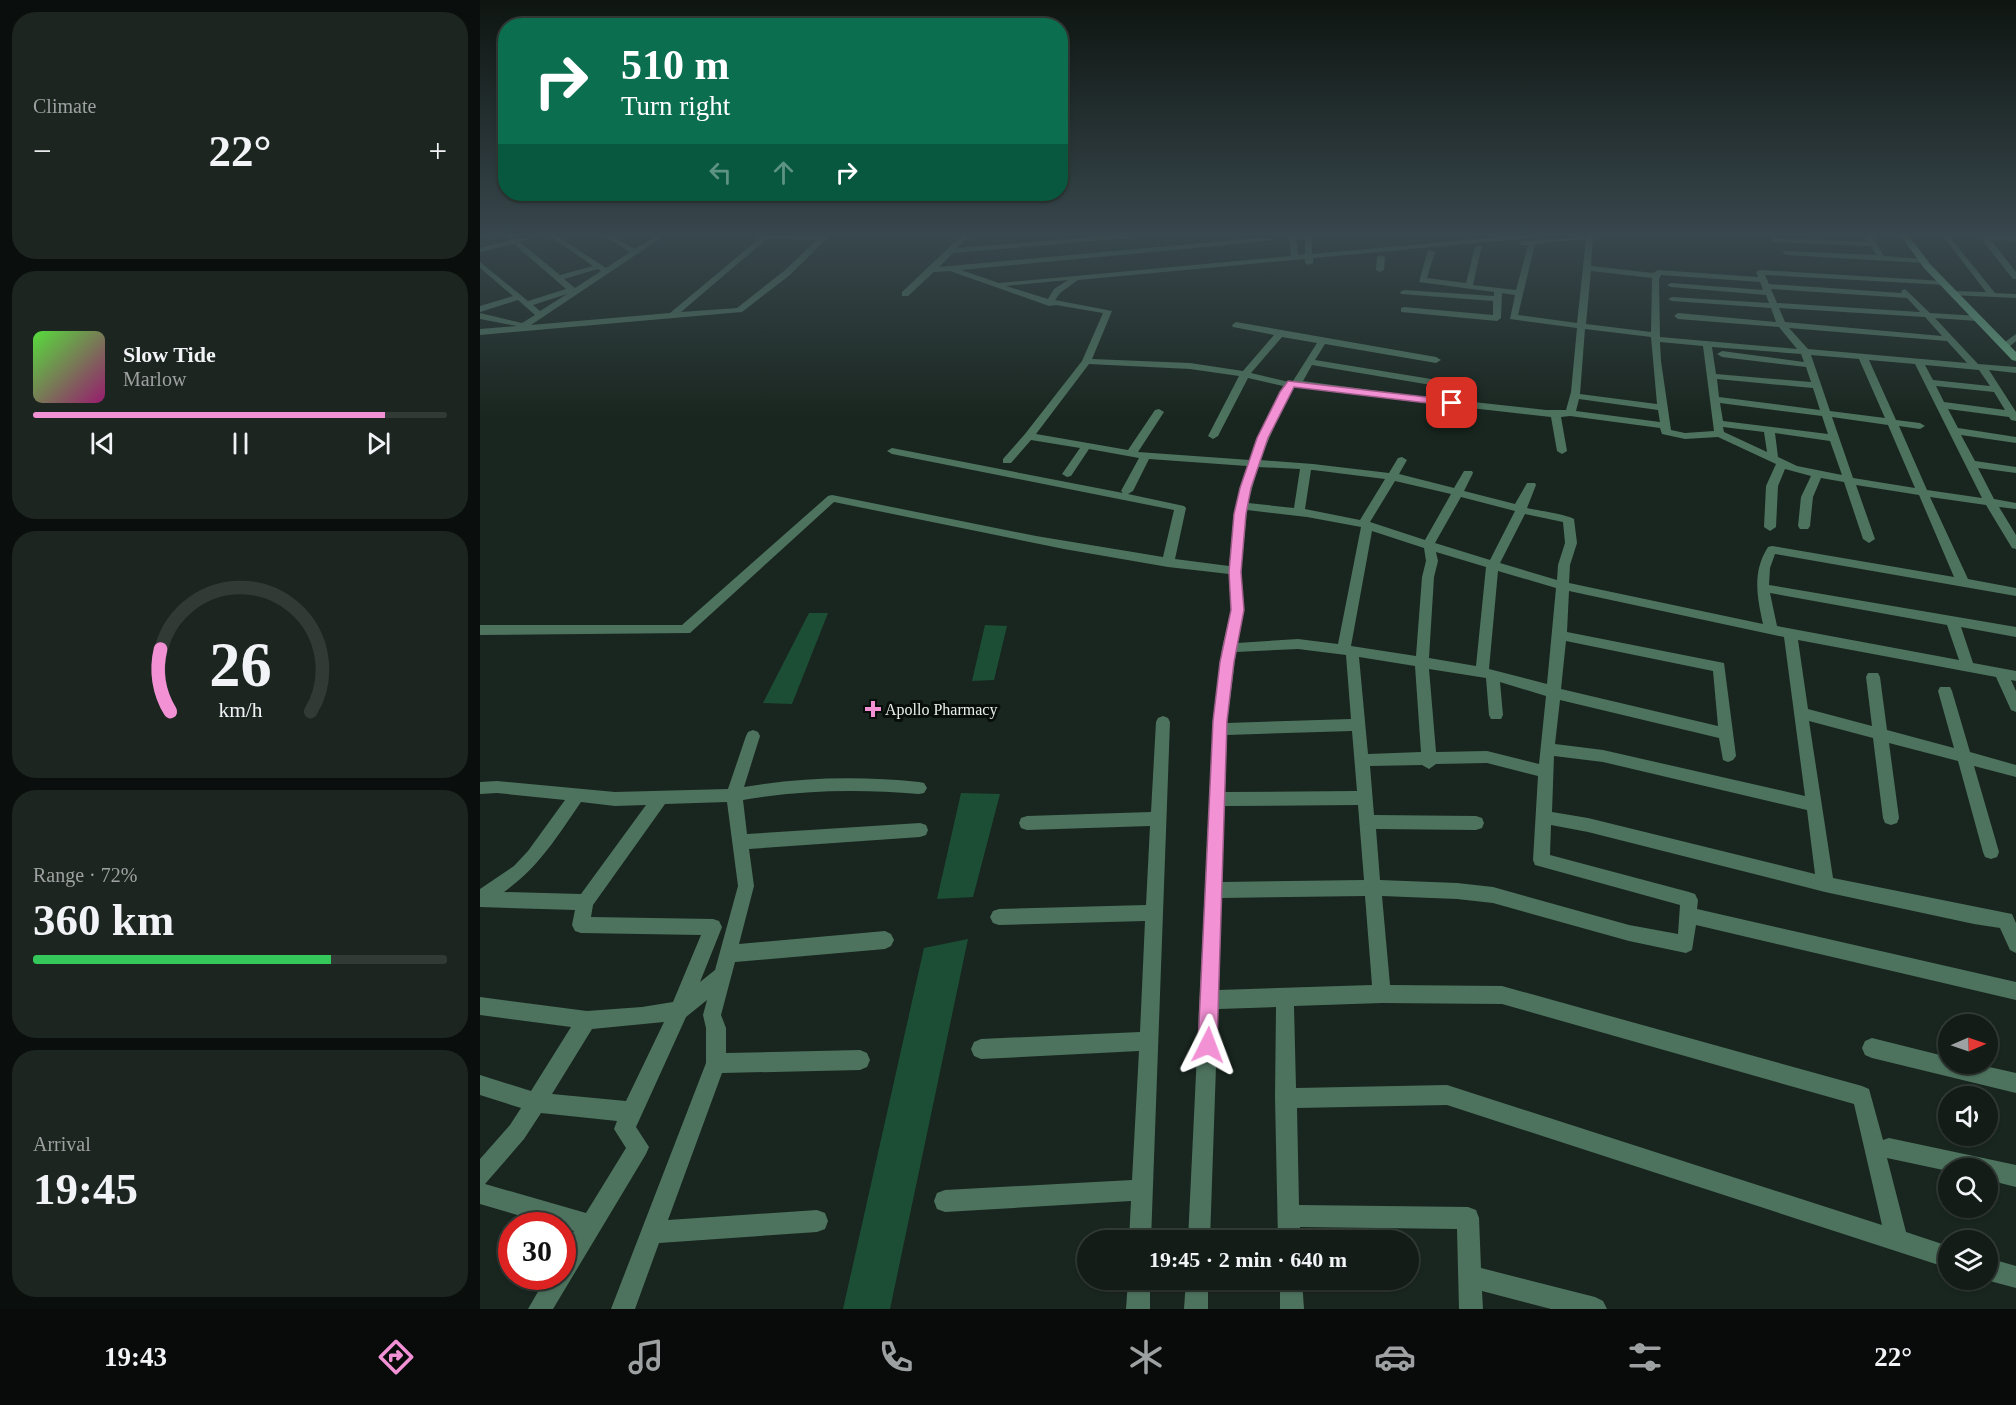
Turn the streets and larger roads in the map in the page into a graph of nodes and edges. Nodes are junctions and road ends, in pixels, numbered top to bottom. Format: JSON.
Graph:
{"nodes":[{"id":1,"x":519,"y":297,"type":"joint"},
{"id":2,"x":552,"y":297,"type":"edge"},
{"id":3,"x":565,"y":297,"type":"edge"},
{"id":4,"x":694,"y":297,"type":"edge"},
{"id":5,"x":757,"y":297,"type":"edge"},
{"id":6,"x":1032,"y":297,"type":"edge"},
{"id":7,"x":1053,"y":297,"type":"edge"},
{"id":8,"x":1498,"y":297,"type":"edge"},
{"id":9,"x":1517,"y":297,"type":"edge"},
{"id":10,"x":1585,"y":297,"type":"edge"},
{"id":11,"x":1655,"y":297,"type":"edge"},
{"id":12,"x":1770,"y":297,"type":"edge"},
{"id":13,"x":1911,"y":297,"type":"edge"},
{"id":14,"x":1957,"y":297,"type":"edge"},
{"id":15,"x":1672,"y":299,"type":"dead end"},
{"id":16,"x":527,"y":304,"type":"junction"},
{"id":17,"x":1052,"y":304,"type":"junction"},
{"id":18,"x":1774,"y":306,"type":"junction"},
{"id":19,"x":480,"y":309,"type":"edge"},
{"id":20,"x":1404,"y":310,"type":"dead end"},
{"id":21,"x":540,"y":315,"type":"junction"},
{"id":22,"x":480,"y":316,"type":"edge"},
{"id":23,"x":672,"y":316,"type":"junction"},
{"id":24,"x":1678,"y":316,"type":"dead end"},
{"id":25,"x":1928,"y":316,"type":"junction"},
{"id":26,"x":1977,"y":318,"type":"junction"},
{"id":27,"x":1236,"y":325,"type":"dead end"},
{"id":28,"x":1782,"y":325,"type":"junction"},
{"id":29,"x":1582,"y":326,"type":"junction"},
{"id":30,"x":522,"y":327,"type":"junction"},
{"id":31,"x":480,"y":330,"type":"edge"},
{"id":32,"x":1280,"y":334,"type":"junction"},
{"id":33,"x":1654,"y":337,"type":"junction"},
{"id":34,"x":2016,"y":337,"type":"edge"},
{"id":35,"x":1950,"y":339,"type":"junction"},
{"id":36,"x":1321,"y":343,"type":"junction"},
{"id":37,"x":2005,"y":346,"type":"junction"},
{"id":38,"x":1707,"y":348,"type":"junction"},
{"id":39,"x":1805,"y":352,"type":"junction"},
{"id":40,"x":1863,"y":357,"type":"junction"},
{"id":41,"x":2016,"y":358,"type":"edge"},
{"id":42,"x":1436,"y":360,"type":"dead end"},
{"id":43,"x":1086,"y":361,"type":"junction"},
{"id":44,"x":1309,"y":362,"type":"junction"},
{"id":45,"x":1919,"y":362,"type":"junction"},
{"id":46,"x":1809,"y":365,"type":"junction"},
{"id":47,"x":1979,"y":367,"type":"junction"},
{"id":48,"x":2016,"y":370,"type":"edge"},
{"id":49,"x":1245,"y":374,"type":"junction"},
{"id":50,"x":1712,"y":376,"type":"junction"},
{"id":51,"x":1431,"y":382,"type":"dead end"},
{"id":52,"x":1929,"y":382,"type":"junction"},
{"id":53,"x":1293,"y":384,"type":"junction"},
{"id":54,"x":1818,"y":386,"type":"junction"},
{"id":55,"x":1997,"y":390,"type":"junction"},
{"id":56,"x":1575,"y":396,"type":"junction"},
{"id":57,"x":1715,"y":399,"type":"junction"},
{"id":58,"x":1941,"y":405,"type":"junction"},
{"id":59,"x":1662,"y":408,"type":"junction"},
{"id":60,"x":1159,"y":412,"type":"dead end"},
{"id":61,"x":1570,"y":413,"type":"junction"},
{"id":62,"x":1826,"y":414,"type":"junction"},
{"id":63,"x":1556,"y":416,"type":"junction"},
{"id":64,"x":2014,"y":417,"type":"edge"},
{"id":65,"x":1891,"y":422,"type":"junction"},
{"id":66,"x":1665,"y":426,"type":"junction"},
{"id":67,"x":1920,"y":426,"type":"dead end"},
{"id":68,"x":1719,"y":429,"type":"junction"},
{"id":69,"x":1769,"y":430,"type":"junction"},
{"id":70,"x":1954,"y":430,"type":"junction"},
{"id":71,"x":1029,"y":436,"type":"junction"},
{"id":72,"x":1213,"y":436,"type":"dead end"},
{"id":73,"x":1833,"y":438,"type":"junction"},
{"id":74,"x":2016,"y":440,"type":"edge"},
{"id":75,"x":1087,"y":445,"type":"junction"},
{"id":76,"x":892,"y":451,"type":"dead end"},
{"id":77,"x":1562,"y":451,"type":"dead end"},
{"id":78,"x":1131,"y":452,"type":"junction"},
{"id":79,"x":1145,"y":456,"type":"junction"},
{"id":80,"x":1402,"y":460,"type":"dead end"},
{"id":81,"x":1007,"y":461,"type":"dead end"},
{"id":82,"x":1777,"y":461,"type":"junction"},
{"id":83,"x":1253,"y":464,"type":"junction"},
{"id":84,"x":1971,"y":464,"type":"junction"},
{"id":85,"x":1306,"y":467,"type":"junction"},
{"id":86,"x":2016,"y":470,"type":"edge"},
{"id":87,"x":1468,"y":473,"type":"dead end"},
{"id":88,"x":1067,"y":474,"type":"dead end"},
{"id":89,"x":1817,"y":474,"type":"junction"},
{"id":90,"x":1394,"y":477,"type":"junction"},
{"id":91,"x":1848,"y":480,"type":"junction"},
{"id":92,"x":1531,"y":485,"type":"dead end"},
{"id":93,"x":1127,"y":491,"type":"dead end"},
{"id":94,"x":1924,"y":492,"type":"junction"},
{"id":95,"x":1457,"y":493,"type":"junction"},
{"id":96,"x":1990,"y":502,"type":"junction"},
{"id":97,"x":1242,"y":506,"type":"junction"},
{"id":98,"x":2016,"y":506,"type":"edge"},
{"id":99,"x":1521,"y":509,"type":"junction"},
{"id":100,"x":1299,"y":512,"type":"junction"},
{"id":101,"x":1365,"y":525,"type":"junction"},
{"id":102,"x":1804,"y":526,"type":"dead end"},
{"id":103,"x":1770,"y":527,"type":"dead end"},
{"id":104,"x":1869,"y":539,"type":"dead end"},
{"id":105,"x":1430,"y":544,"type":"junction"},
{"id":106,"x":2016,"y":545,"type":"edge"},
{"id":107,"x":1168,"y":563,"type":"junction"},
{"id":108,"x":1493,"y":564,"type":"junction"},
{"id":109,"x":1235,"y":572,"type":"junction"},
{"id":110,"x":1962,"y":583,"type":"junction"},
{"id":111,"x":1564,"y":586,"type":"junction"},
{"id":112,"x":1763,"y":588,"type":"junction"},
{"id":113,"x":2016,"y":592,"type":"edge"},
{"id":114,"x":1952,"y":621,"type":"junction"},
{"id":115,"x":480,"y":630,"type":"edge"},
{"id":116,"x":1771,"y":630,"type":"junction"},
{"id":117,"x":2016,"y":632,"type":"edge"},
{"id":118,"x":1790,"y":633,"type":"junction"},
{"id":119,"x":1560,"y":636,"type":"junction"},
{"id":120,"x":1229,"y":648,"type":"junction"},
{"id":121,"x":1348,"y":650,"type":"junction"},
{"id":122,"x":1422,"y":662,"type":"junction"},
{"id":123,"x":1968,"y":667,"type":"junction"},
{"id":124,"x":1488,"y":674,"type":"junction"},
{"id":125,"x":2009,"y":674,"type":"edge"},
{"id":126,"x":1873,"y":677,"type":"dead end"},
{"id":127,"x":1945,"y":691,"type":"dead end"},
{"id":128,"x":1554,"y":693,"type":"junction"},
{"id":129,"x":2016,"y":706,"type":"edge"},
{"id":130,"x":1801,"y":713,"type":"junction"},
{"id":131,"x":1496,"y":715,"type":"dead end"},
{"id":132,"x":1163,"y":722,"type":"dead end"},
{"id":133,"x":1358,"y":725,"type":"junction"},
{"id":134,"x":1220,"y":729,"type":"junction"},
{"id":135,"x":1727,"y":734,"type":"junction"},
{"id":136,"x":753,"y":736,"type":"dead end"},
{"id":137,"x":1880,"y":736,"type":"junction"},
{"id":138,"x":1547,"y":749,"type":"junction"},
{"id":139,"x":1728,"y":756,"type":"dead end"},
{"id":140,"x":1966,"y":757,"type":"junction"},
{"id":141,"x":1361,"y":760,"type":"junction"},
{"id":142,"x":1429,"y":760,"type":"junction"},
{"id":143,"x":2016,"y":771,"type":"edge"},
{"id":144,"x":1547,"y":772,"type":"junction"},
{"id":145,"x":480,"y":788,"type":"edge"},
{"id":146,"x":919,"y":788,"type":"dead end"},
{"id":147,"x":577,"y":795,"type":"junction"},
{"id":148,"x":734,"y":795,"type":"junction"},
{"id":149,"x":661,"y":797,"type":"junction"},
{"id":150,"x":1365,"y":798,"type":"junction"},
{"id":151,"x":1216,"y":799,"type":"junction"},
{"id":152,"x":1814,"y":805,"type":"junction"},
{"id":153,"x":1544,"y":817,"type":"junction"},
{"id":154,"x":1891,"y":818,"type":"dead end"},
{"id":155,"x":1158,"y":819,"type":"junction"},
{"id":156,"x":1368,"y":822,"type":"junction"},
{"id":157,"x":1027,"y":823,"type":"dead end"},
{"id":158,"x":1476,"y":823,"type":"dead end"},
{"id":159,"x":920,"y":830,"type":"dead end"},
{"id":160,"x":742,"y":842,"type":"junction"},
{"id":161,"x":1991,"y":852,"type":"dead end"},
{"id":162,"x":1825,"y":884,"type":"junction"},
{"id":163,"x":1373,"y":888,"type":"junction"},
{"id":164,"x":1213,"y":890,"type":"junction"},
{"id":165,"x":480,"y":899,"type":"edge"},
{"id":166,"x":585,"y":902,"type":"junction"},
{"id":167,"x":1154,"y":913,"type":"junction"},
{"id":168,"x":740,"y":914,"type":"junction"},
{"id":169,"x":1688,"y":915,"type":"junction"},
{"id":170,"x":999,"y":917,"type":"dead end"},
{"id":171,"x":712,"y":927,"type":"junction"},
{"id":172,"x":885,"y":940,"type":"dead end"},
{"id":173,"x":2016,"y":944,"type":"edge"},
{"id":174,"x":730,"y":954,"type":"junction"},
{"id":175,"x":722,"y":976,"type":"junction"},
{"id":176,"x":2016,"y":991,"type":"edge"},
{"id":177,"x":1382,"y":994,"type":"junction"},
{"id":178,"x":1285,"y":999,"type":"junction"},
{"id":179,"x":1210,"y":1000,"type":"junction"},
{"id":180,"x":480,"y":1006,"type":"edge"},
{"id":181,"x":679,"y":1010,"type":"junction"},
{"id":182,"x":587,"y":1020,"type":"junction"},
{"id":183,"x":1149,"y":1041,"type":"junction"},
{"id":184,"x":1872,"y":1048,"type":"dead end"},
{"id":185,"x":981,"y":1049,"type":"dead end"},
{"id":186,"x":860,"y":1060,"type":"dead end"},
{"id":187,"x":716,"y":1063,"type":"junction"},
{"id":188,"x":2016,"y":1083,"type":"edge"},
{"id":189,"x":480,"y":1085,"type":"edge"},
{"id":190,"x":1285,"y":1097,"type":"junction"},
{"id":191,"x":535,"y":1102,"type":"junction"},
{"id":192,"x":631,"y":1112,"type":"junction"},
{"id":193,"x":1889,"y":1148,"type":"dead end"},
{"id":194,"x":1938,"y":1159,"type":"edge"},
{"id":195,"x":1998,"y":1172,"type":"edge"},
{"id":196,"x":480,"y":1175,"type":"edge"},
{"id":197,"x":2016,"y":1176,"type":"edge"},
{"id":198,"x":1143,"y":1190,"type":"junction"},
{"id":199,"x":480,"y":1192,"type":"edge"},
{"id":200,"x":945,"y":1201,"type":"dead end"},
{"id":201,"x":1288,"y":1216,"type":"junction"},
{"id":202,"x":817,"y":1221,"type":"dead end"},
{"id":203,"x":591,"y":1225,"type":"junction"},
{"id":204,"x":1141,"y":1230,"type":"edge"},
{"id":205,"x":1199,"y":1230,"type":"edge"},
{"id":206,"x":1289,"y":1230,"type":"edge"},
{"id":207,"x":652,"y":1232,"type":"junction"},
{"id":208,"x":1897,"y":1241,"type":"junction"},
{"id":209,"x":576,"y":1249,"type":"edge"},
{"id":210,"x":1938,"y":1254,"type":"edge"},
{"id":211,"x":1998,"y":1272,"type":"edge"},
{"id":212,"x":1469,"y":1276,"type":"junction"},
{"id":213,"x":2016,"y":1277,"type":"edge"},
{"id":214,"x":552,"y":1290,"type":"edge"},
{"id":215,"x":1139,"y":1290,"type":"edge"},
{"id":216,"x":1197,"y":1290,"type":"edge"},
{"id":217,"x":1291,"y":1290,"type":"edge"},
{"id":218,"x":540,"y":1309,"type":"edge"},
{"id":219,"x":622,"y":1309,"type":"edge"},
{"id":220,"x":1138,"y":1309,"type":"edge"},
{"id":221,"x":1196,"y":1309,"type":"edge"},
{"id":222,"x":1292,"y":1309,"type":"edge"},
{"id":223,"x":1471,"y":1309,"type":"edge"},
{"id":224,"x":1595,"y":1309,"type":"edge"}],
"edges":[{"from":1,"to":16,"type":"street"},
{"from":1,"to":19,"type":"street"},
{"from":2,"to":16,"type":"street"},
{"from":3,"to":21,"type":"street"},
{"from":4,"to":23,"type":"street"},
{"from":5,"to":23,"type":"street"},
{"from":6,"to":17,"type":"street"},
{"from":7,"to":17,"type":"street"},
{"from":8,"to":20,"type":"street"},
{"from":9,"to":29,"type":"street"},
{"from":10,"to":29,"type":"street"},
{"from":11,"to":33,"type":"street"},
{"from":12,"to":18,"type":"street"},
{"from":13,"to":25,"type":"street"},
{"from":14,"to":26,"type":"street"},
{"from":15,"to":18,"type":"street"},
{"from":16,"to":21,"type":"street"},
{"from":17,"to":43,"type":"street"},
{"from":18,"to":25,"type":"street"},
{"from":18,"to":28,"type":"street"},
{"from":21,"to":30,"type":"street"},
{"from":22,"to":30,"type":"street"},
{"from":23,"to":30,"type":"street"},
{"from":24,"to":28,"type":"street"},
{"from":25,"to":26,"type":"street"},
{"from":25,"to":35,"type":"street"},
{"from":26,"to":37,"type":"street"},
{"from":27,"to":32,"type":"street"},
{"from":28,"to":35,"type":"street"},
{"from":28,"to":39,"type":"street"},
{"from":29,"to":33,"type":"street"},
{"from":29,"to":56,"type":"street"},
{"from":30,"to":31,"type":"street"},
{"from":32,"to":36,"type":"street"},
{"from":32,"to":49,"type":"street"},
{"from":33,"to":38,"type":"street"},
{"from":33,"to":59,"type":"street"},
{"from":34,"to":37,"type":"street"},
{"from":35,"to":47,"type":"street"},
{"from":36,"to":42,"type":"street"},
{"from":36,"to":44,"type":"street"},
{"from":37,"to":41,"type":"street"},
{"from":38,"to":39,"type":"street"},
{"from":38,"to":46,"type":"street"},
{"from":38,"to":50,"type":"street"},
{"from":39,"to":40,"type":"street"},
{"from":39,"to":46,"type":"street"},
{"from":40,"to":45,"type":"street"},
{"from":40,"to":65,"type":"street"},
{"from":43,"to":49,"type":"street"},
{"from":43,"to":71,"type":"street"},
{"from":44,"to":51,"type":"street"},
{"from":44,"to":53,"type":"street"},
{"from":45,"to":47,"type":"street"},
{"from":45,"to":52,"type":"street"},
{"from":46,"to":54,"type":"street"},
{"from":47,"to":48,"type":"street"},
{"from":47,"to":55,"type":"street"},
{"from":49,"to":53,"type":"street"},
{"from":49,"to":72,"type":"street"},
{"from":50,"to":54,"type":"street"},
{"from":50,"to":57,"type":"street"},
{"from":52,"to":55,"type":"street"},
{"from":52,"to":58,"type":"street"},
{"from":53,"to":63,"type":"street"},
{"from":53,"to":83,"type":"street"},
{"from":54,"to":62,"type":"street"},
{"from":55,"to":64,"type":"street"},
{"from":56,"to":59,"type":"street"},
{"from":56,"to":61,"type":"street"},
{"from":57,"to":62,"type":"street"},
{"from":57,"to":68,"type":"street"},
{"from":58,"to":64,"type":"street"},
{"from":58,"to":70,"type":"street"},
{"from":59,"to":66,"type":"street"},
{"from":60,"to":78,"type":"street"},
{"from":61,"to":63,"type":"street"},
{"from":61,"to":66,"type":"street"},
{"from":62,"to":65,"type":"street"},
{"from":62,"to":73,"type":"street"},
{"from":63,"to":77,"type":"street"},
{"from":65,"to":67,"type":"street"},
{"from":65,"to":94,"type":"street"},
{"from":66,"to":68,"type":"street"},
{"from":68,"to":69,"type":"street"},
{"from":68,"to":82,"type":"street"},
{"from":69,"to":73,"type":"street"},
{"from":69,"to":82,"type":"street"},
{"from":70,"to":74,"type":"street"},
{"from":70,"to":84,"type":"street"},
{"from":71,"to":75,"type":"street"},
{"from":71,"to":81,"type":"street"},
{"from":73,"to":91,"type":"street"},
{"from":75,"to":78,"type":"street"},
{"from":75,"to":88,"type":"street"},
{"from":76,"to":107,"type":"street"},
{"from":78,"to":79,"type":"street"},
{"from":79,"to":83,"type":"street"},
{"from":79,"to":93,"type":"street"},
{"from":80,"to":90,"type":"street"},
{"from":82,"to":89,"type":"street"},
{"from":82,"to":103,"type":"street"},
{"from":83,"to":85,"type":"street"},
{"from":83,"to":97,"type":"street"},
{"from":84,"to":86,"type":"street"},
{"from":84,"to":96,"type":"street"},
{"from":85,"to":90,"type":"street"},
{"from":85,"to":100,"type":"street"},
{"from":87,"to":95,"type":"street"},
{"from":89,"to":91,"type":"street"},
{"from":89,"to":102,"type":"street"},
{"from":90,"to":95,"type":"street"},
{"from":90,"to":101,"type":"street"},
{"from":91,"to":94,"type":"street"},
{"from":91,"to":104,"type":"street"},
{"from":92,"to":99,"type":"street"},
{"from":94,"to":96,"type":"street"},
{"from":94,"to":110,"type":"street"},
{"from":95,"to":99,"type":"street"},
{"from":95,"to":105,"type":"street"},
{"from":96,"to":98,"type":"street"},
{"from":96,"to":106,"type":"street"},
{"from":97,"to":100,"type":"street"},
{"from":97,"to":109,"type":"street"},
{"from":99,"to":108,"type":"street"},
{"from":99,"to":111,"type":"street"},
{"from":100,"to":101,"type":"street"},
{"from":101,"to":105,"type":"street"},
{"from":101,"to":121,"type":"street"},
{"from":105,"to":108,"type":"street"},
{"from":105,"to":122,"type":"street"},
{"from":107,"to":109,"type":"street"},
{"from":107,"to":115,"type":"street"},
{"from":108,"to":111,"type":"street"},
{"from":108,"to":124,"type":"street"},
{"from":109,"to":120,"type":"street"},
{"from":110,"to":112,"type":"street"},
{"from":110,"to":113,"type":"street"},
{"from":111,"to":116,"type":"street"},
{"from":111,"to":119,"type":"street"},
{"from":112,"to":114,"type":"street"},
{"from":112,"to":116,"type":"street"},
{"from":114,"to":117,"type":"street"},
{"from":114,"to":123,"type":"street"},
{"from":116,"to":118,"type":"street"},
{"from":118,"to":123,"type":"street"},
{"from":118,"to":130,"type":"street"},
{"from":119,"to":128,"type":"street"},
{"from":119,"to":135,"type":"street"},
{"from":120,"to":121,"type":"street"},
{"from":120,"to":134,"type":"street"},
{"from":121,"to":122,"type":"street"},
{"from":121,"to":133,"type":"street"},
{"from":122,"to":124,"type":"street"},
{"from":122,"to":142,"type":"street"},
{"from":123,"to":125,"type":"street"},
{"from":124,"to":128,"type":"street"},
{"from":124,"to":131,"type":"street"},
{"from":125,"to":129,"type":"street"},
{"from":126,"to":137,"type":"street"},
{"from":127,"to":140,"type":"street"},
{"from":128,"to":135,"type":"street"},
{"from":128,"to":138,"type":"street"},
{"from":130,"to":137,"type":"street"},
{"from":130,"to":152,"type":"street"},
{"from":132,"to":155,"type":"street"},
{"from":133,"to":134,"type":"street"},
{"from":133,"to":141,"type":"street"},
{"from":134,"to":151,"type":"street"},
{"from":135,"to":139,"type":"street"},
{"from":136,"to":148,"type":"street"},
{"from":137,"to":140,"type":"street"},
{"from":137,"to":154,"type":"street"},
{"from":138,"to":144,"type":"street"},
{"from":138,"to":152,"type":"street"},
{"from":140,"to":143,"type":"street"},
{"from":140,"to":161,"type":"street"},
{"from":141,"to":142,"type":"street"},
{"from":141,"to":150,"type":"street"},
{"from":142,"to":144,"type":"street"},
{"from":144,"to":153,"type":"street"},
{"from":145,"to":147,"type":"street"},
{"from":146,"to":148,"type":"street"},
{"from":147,"to":149,"type":"street"},
{"from":147,"to":165,"type":"street"},
{"from":148,"to":149,"type":"street"},
{"from":148,"to":160,"type":"street"},
{"from":149,"to":166,"type":"street"},
{"from":150,"to":151,"type":"street"},
{"from":150,"to":156,"type":"street"},
{"from":151,"to":164,"type":"street"},
{"from":152,"to":162,"type":"street"},
{"from":153,"to":162,"type":"street"},
{"from":153,"to":169,"type":"street"},
{"from":155,"to":157,"type":"street"},
{"from":155,"to":167,"type":"street"},
{"from":156,"to":158,"type":"street"},
{"from":156,"to":163,"type":"street"},
{"from":159,"to":160,"type":"street"},
{"from":160,"to":168,"type":"street"},
{"from":162,"to":173,"type":"street"},
{"from":163,"to":164,"type":"street"},
{"from":163,"to":169,"type":"street"},
{"from":163,"to":177,"type":"street"},
{"from":164,"to":179,"type":"street"},
{"from":165,"to":166,"type":"street"},
{"from":166,"to":171,"type":"street"},
{"from":167,"to":170,"type":"street"},
{"from":167,"to":183,"type":"street"},
{"from":168,"to":171,"type":"street"},
{"from":168,"to":174,"type":"street"},
{"from":169,"to":176,"type":"street"},
{"from":171,"to":181,"type":"street"},
{"from":172,"to":174,"type":"street"},
{"from":174,"to":175,"type":"street"},
{"from":175,"to":181,"type":"street"},
{"from":175,"to":187,"type":"street"},
{"from":177,"to":178,"type":"street"},
{"from":177,"to":208,"type":"street"},
{"from":178,"to":179,"type":"street"},
{"from":178,"to":190,"type":"street"},
{"from":179,"to":205,"type":"street"},
{"from":180,"to":182,"type":"street"},
{"from":181,"to":182,"type":"street"},
{"from":181,"to":192,"type":"street"},
{"from":182,"to":191,"type":"street"},
{"from":183,"to":185,"type":"street"},
{"from":183,"to":198,"type":"street"},
{"from":184,"to":188,"type":"street"},
{"from":186,"to":187,"type":"street"},
{"from":187,"to":207,"type":"street"},
{"from":189,"to":191,"type":"street"},
{"from":190,"to":201,"type":"street"},
{"from":190,"to":208,"type":"street"},
{"from":191,"to":192,"type":"street"},
{"from":191,"to":196,"type":"street"},
{"from":192,"to":203,"type":"street"},
{"from":193,"to":194,"type":"street"},
{"from":195,"to":197,"type":"street"},
{"from":198,"to":200,"type":"street"},
{"from":198,"to":204,"type":"street"},
{"from":199,"to":203,"type":"street"},
{"from":201,"to":206,"type":"street"},
{"from":201,"to":212,"type":"street"},
{"from":202,"to":207,"type":"street"},
{"from":203,"to":209,"type":"street"},
{"from":207,"to":219,"type":"street"},
{"from":208,"to":210,"type":"street"},
{"from":211,"to":213,"type":"street"},
{"from":212,"to":223,"type":"street"},
{"from":212,"to":224,"type":"street"},
{"from":214,"to":218,"type":"street"},
{"from":215,"to":220,"type":"street"},
{"from":216,"to":221,"type":"street"},
{"from":217,"to":222,"type":"street"}]}
